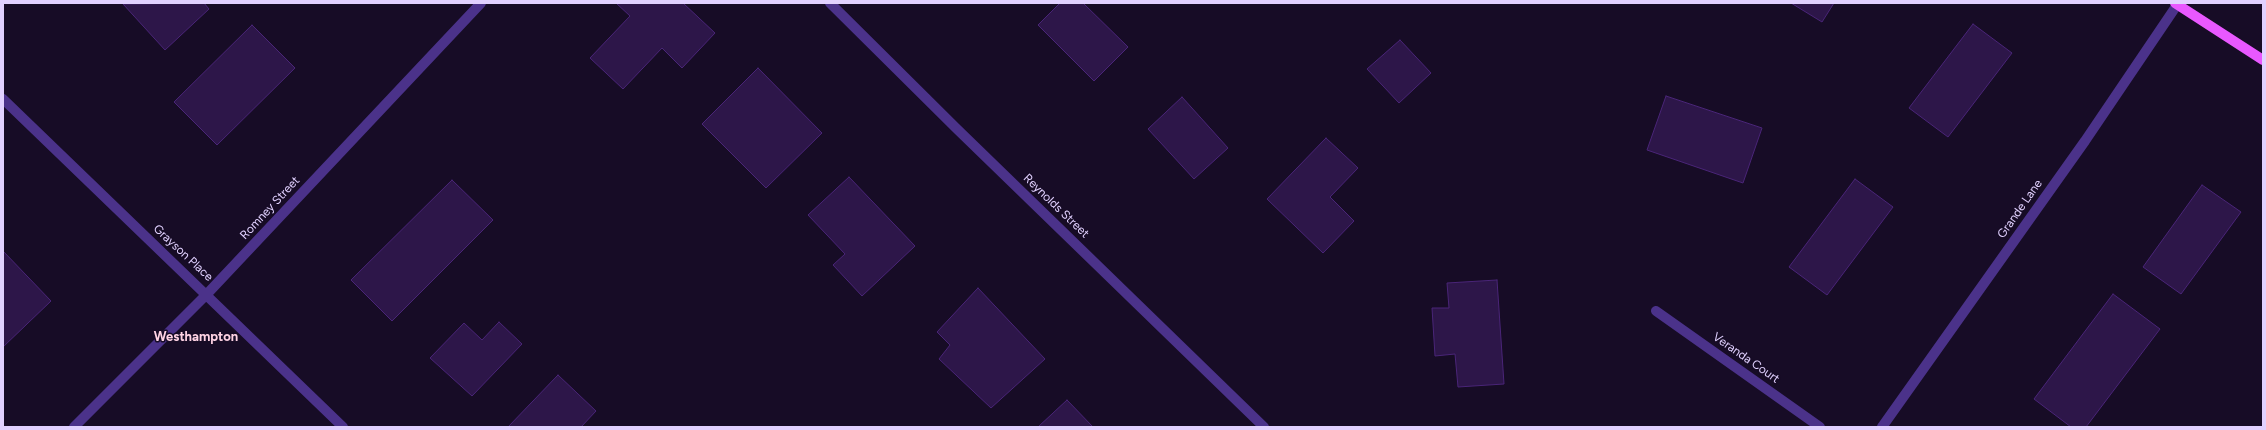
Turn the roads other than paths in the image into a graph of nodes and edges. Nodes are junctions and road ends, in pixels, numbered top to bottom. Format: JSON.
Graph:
{"nodes":[{"id":1,"x":481,"y":3,"type":"edge"},
{"id":2,"x":830,"y":3,"type":"edge"},
{"id":3,"x":2176,"y":4,"type":"edge"},
{"id":4,"x":2263,"y":60,"type":"edge"},
{"id":5,"x":3,"y":99,"type":"edge"},
{"id":6,"x":207,"y":294,"type":"junction"},
{"id":7,"x":1656,"y":311,"type":"dead end"},
{"id":8,"x":74,"y":427,"type":"edge"},
{"id":9,"x":343,"y":427,"type":"edge"},
{"id":10,"x":1264,"y":427,"type":"edge"},
{"id":11,"x":1820,"y":427,"type":"edge"},
{"id":12,"x":1882,"y":427,"type":"edge"}],
"edges":[{"from":1,"to":6,"type":"street","name":"Romney Street"},
{"from":2,"to":10,"type":"street","name":"Reynolds Street"},
{"from":3,"to":4,"type":"main road"},
{"from":3,"to":12,"type":"street","name":"Grande Lane"},
{"from":5,"to":6,"type":"street","name":"Grayson Place"},
{"from":6,"to":8,"type":"street","name":"Romney Street"},
{"from":6,"to":9,"type":"street","name":"Grayson Place"},
{"from":7,"to":11,"type":"street","name":"Veranda Court"}]}
